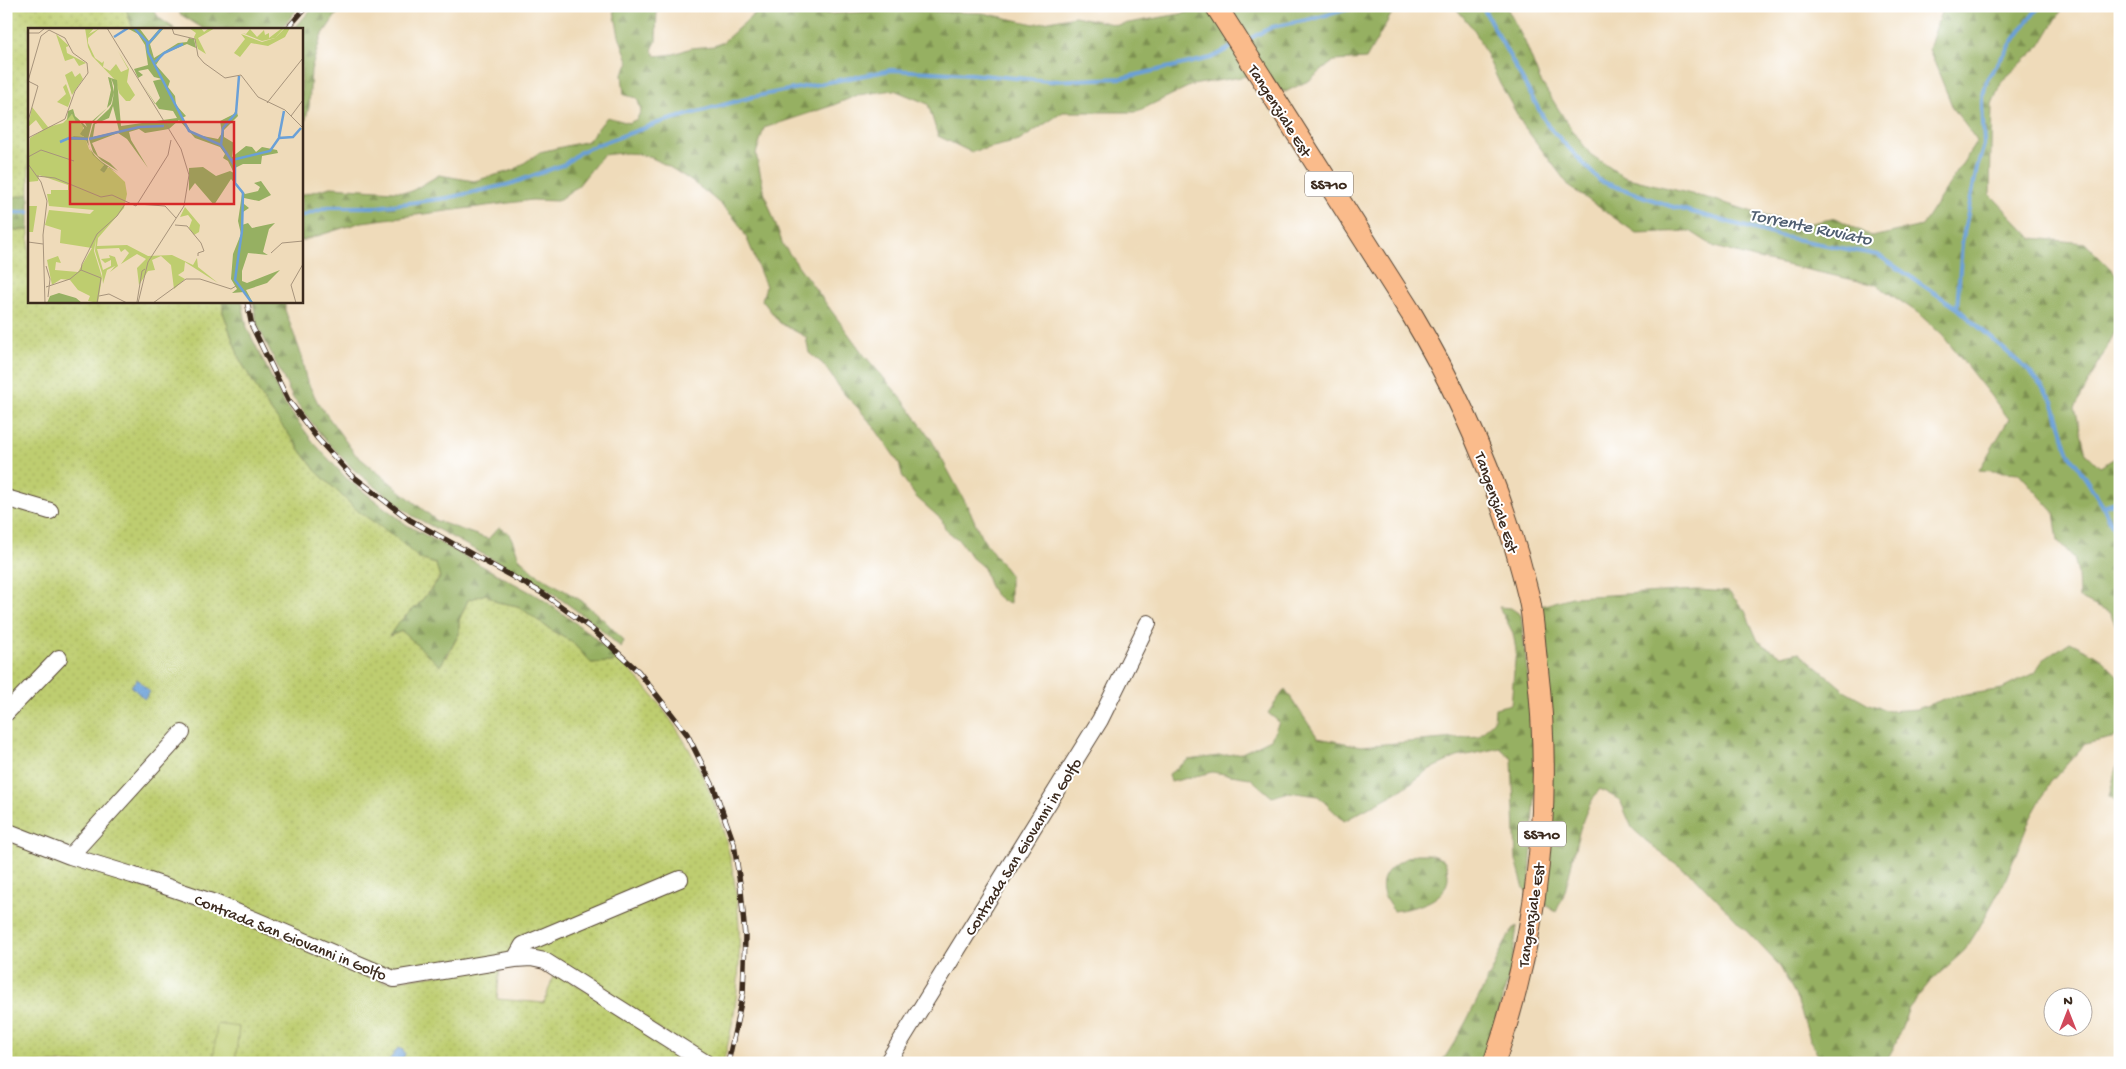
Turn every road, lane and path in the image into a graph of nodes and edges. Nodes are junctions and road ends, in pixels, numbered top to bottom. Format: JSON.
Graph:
{"nodes":[{"id":1,"x":1216,"y":6,"type":"edge"},
{"id":2,"x":6,"y":498,"type":"edge"},
{"id":3,"x":50,"y":510,"type":"dead end"},
{"id":4,"x":1148,"y":623,"type":"dead end"},
{"id":5,"x":59,"y":658,"type":"dead end"},
{"id":6,"x":6,"y":713,"type":"edge"},
{"id":7,"x":182,"y":734,"type":"dead end"},
{"id":8,"x":6,"y":831,"type":"edge"},
{"id":9,"x":70,"y":856,"type":"junction"},
{"id":10,"x":680,"y":879,"type":"dead end"},
{"id":11,"x":515,"y":959,"type":"junction"},
{"id":12,"x":706,"y":1063,"type":"edge"},
{"id":13,"x":887,"y":1063,"type":"edge"},
{"id":14,"x":1494,"y":1063,"type":"edge"}],
"edges":[{"from":1,"to":14,"type":"main road","name":"Tangenziale Est","number":"SS710"},
{"from":2,"to":3,"type":"street"},
{"from":4,"to":13,"type":"street","name":"Contrada San Giovanni in Golfo"},
{"from":5,"to":6,"type":"street"},
{"from":7,"to":9,"type":"street"},
{"from":8,"to":9,"type":"street","name":"Contrada San Giovanni in Golfo"},
{"from":9,"to":11,"type":"street","name":"Contrada San Giovanni in Golfo"},
{"from":10,"to":11,"type":"street"},
{"from":11,"to":12,"type":"street","name":"Contrada San Giovanni in Golfo"}]}
